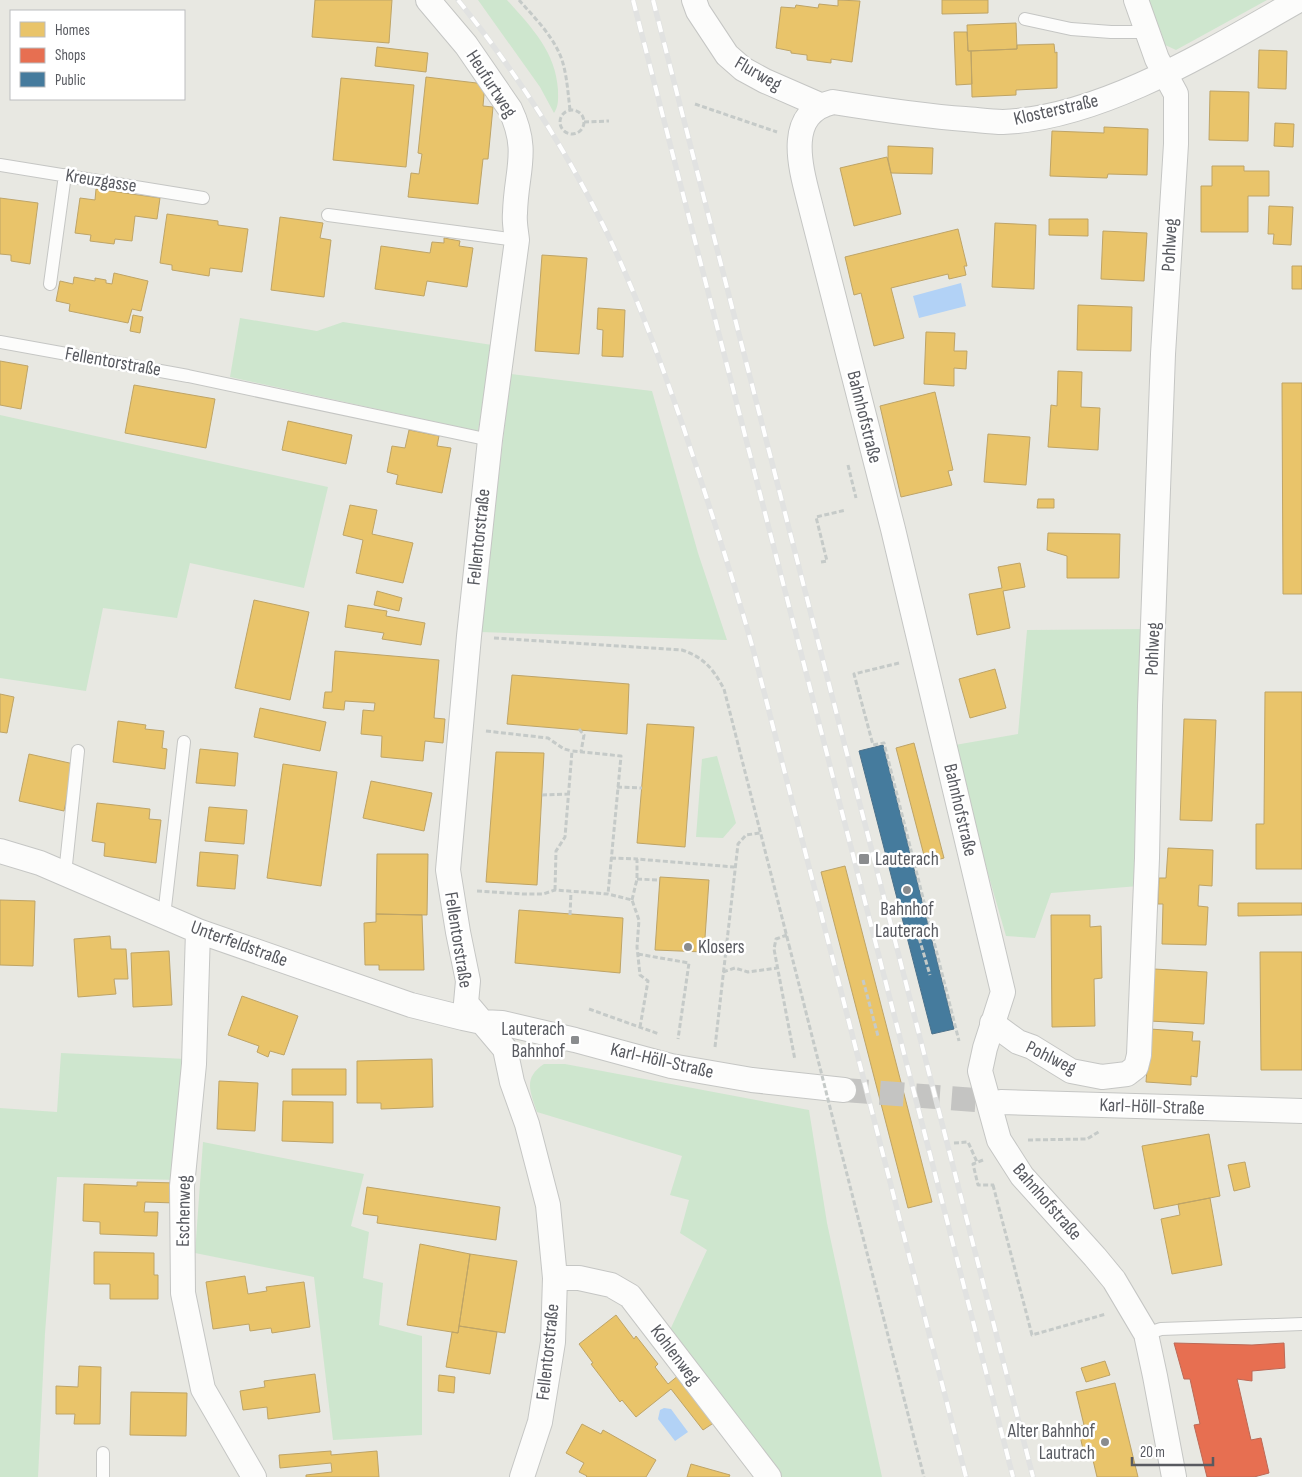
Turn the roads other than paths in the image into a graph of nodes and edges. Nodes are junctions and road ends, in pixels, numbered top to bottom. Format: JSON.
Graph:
{"nodes":[{"id":1,"x":428,"y":0,"type":"edge"},
{"id":2,"x":694,"y":0,"type":"edge"},
{"id":3,"x":1136,"y":0,"type":"edge"},
{"id":4,"x":1299,"y":0,"type":"edge"},
{"id":5,"x":1025,"y":19,"type":"dead end"},
{"id":6,"x":1146,"y":32,"type":"junction"},
{"id":7,"x":1166,"y":73,"type":"junction"},
{"id":8,"x":820,"y":105,"type":"junction"},
{"id":9,"x":0,"y":165,"type":"edge"},
{"id":10,"x":66,"y":175,"type":"junction"},
{"id":11,"x":202,"y":198,"type":"dead end"},
{"id":12,"x":328,"y":215,"type":"dead end"},
{"id":13,"x":517,"y":240,"type":"junction"},
{"id":14,"x":50,"y":284,"type":"dead end"},
{"id":15,"x":0,"y":342,"type":"edge"},
{"id":16,"x":490,"y":440,"type":"junction"},
{"id":17,"x":184,"y":742,"type":"dead end"},
{"id":18,"x":78,"y":751,"type":"dead end"},
{"id":19,"x":0,"y":851,"type":"edge"},
{"id":20,"x":65,"y":874,"type":"junction"},
{"id":21,"x":164,"y":916,"type":"junction"},
{"id":22,"x":198,"y":931,"type":"junction"},
{"id":23,"x":482,"y":1022,"type":"junction"},
{"id":24,"x":992,"y":1023,"type":"junction"},
{"id":25,"x":844,"y":1090,"type":"tunnel mouth"},
{"id":26,"x":1001,"y":1102,"type":"tunnel mouth"},
{"id":27,"x":1302,"y":1111,"type":"edge"},
{"id":28,"x":555,"y":1278,"type":"junction"},
{"id":29,"x":1302,"y":1324,"type":"edge"},
{"id":30,"x":1146,"y":1334,"type":"junction"},
{"id":31,"x":103,"y":1453,"type":"dead end"},
{"id":32,"x":103,"y":1477,"type":"edge"},
{"id":33,"x":254,"y":1477,"type":"edge"},
{"id":34,"x":522,"y":1477,"type":"edge"},
{"id":35,"x":769,"y":1477,"type":"edge"},
{"id":36,"x":1174,"y":1477,"type":"edge"}],
"edges":[{"from":1,"to":13,"type":"street","name":"Heufurtweg"},
{"from":2,"to":8,"type":"street","name":"Flurweg"},
{"from":3,"to":6,"type":"street","name":"Pohlweg"},
{"from":4,"to":7,"type":"street","name":"Klosterstraße"},
{"from":5,"to":6,"type":"lane"},
{"from":6,"to":7,"type":"street","name":"Pohlweg"},
{"from":7,"to":8,"type":"street","name":"Klosterstraße"},
{"from":7,"to":24,"type":"street","name":"Pohlweg"},
{"from":8,"to":24,"type":"street","name":"Bahnhofstraße"},
{"from":9,"to":10,"type":"lane","name":"Kreuzgasse"},
{"from":10,"to":11,"type":"lane","name":"Kreuzgasse"},
{"from":10,"to":14,"type":"lane"},
{"from":12,"to":13,"type":"lane"},
{"from":13,"to":16,"type":"street","name":"Fellentorstraße"},
{"from":15,"to":16,"type":"lane","name":"Fellentorstraße"},
{"from":16,"to":23,"type":"street","name":"Fellentorstraße"},
{"from":17,"to":21,"type":"lane"},
{"from":18,"to":20,"type":"lane"},
{"from":19,"to":20,"type":"street","name":"Unterfeldstraße"},
{"from":20,"to":21,"type":"street","name":"Unterfeldstraße"},
{"from":21,"to":22,"type":"street","name":"Unterfeldstraße"},
{"from":22,"to":23,"type":"street","name":"Unterfeldstraße"},
{"from":22,"to":33,"type":"street","name":"Eschenweg"},
{"from":23,"to":25,"type":"street","name":"Karl-Höll-Straße"},
{"from":23,"to":28,"type":"street","name":"Fellentorstraße"},
{"from":24,"to":30,"type":"street","name":"Bahnhofstraße"},
{"from":26,"to":27,"type":"street","name":"Karl-Höll-Straße"},
{"from":28,"to":34,"type":"street","name":"Fellentorstraße"},
{"from":28,"to":35,"type":"street","name":"Kohlenweg"},
{"from":29,"to":30,"type":"lane"},
{"from":30,"to":36,"type":"street","name":"Bahnhofstraße"},
{"from":31,"to":32,"type":"lane"}]}
